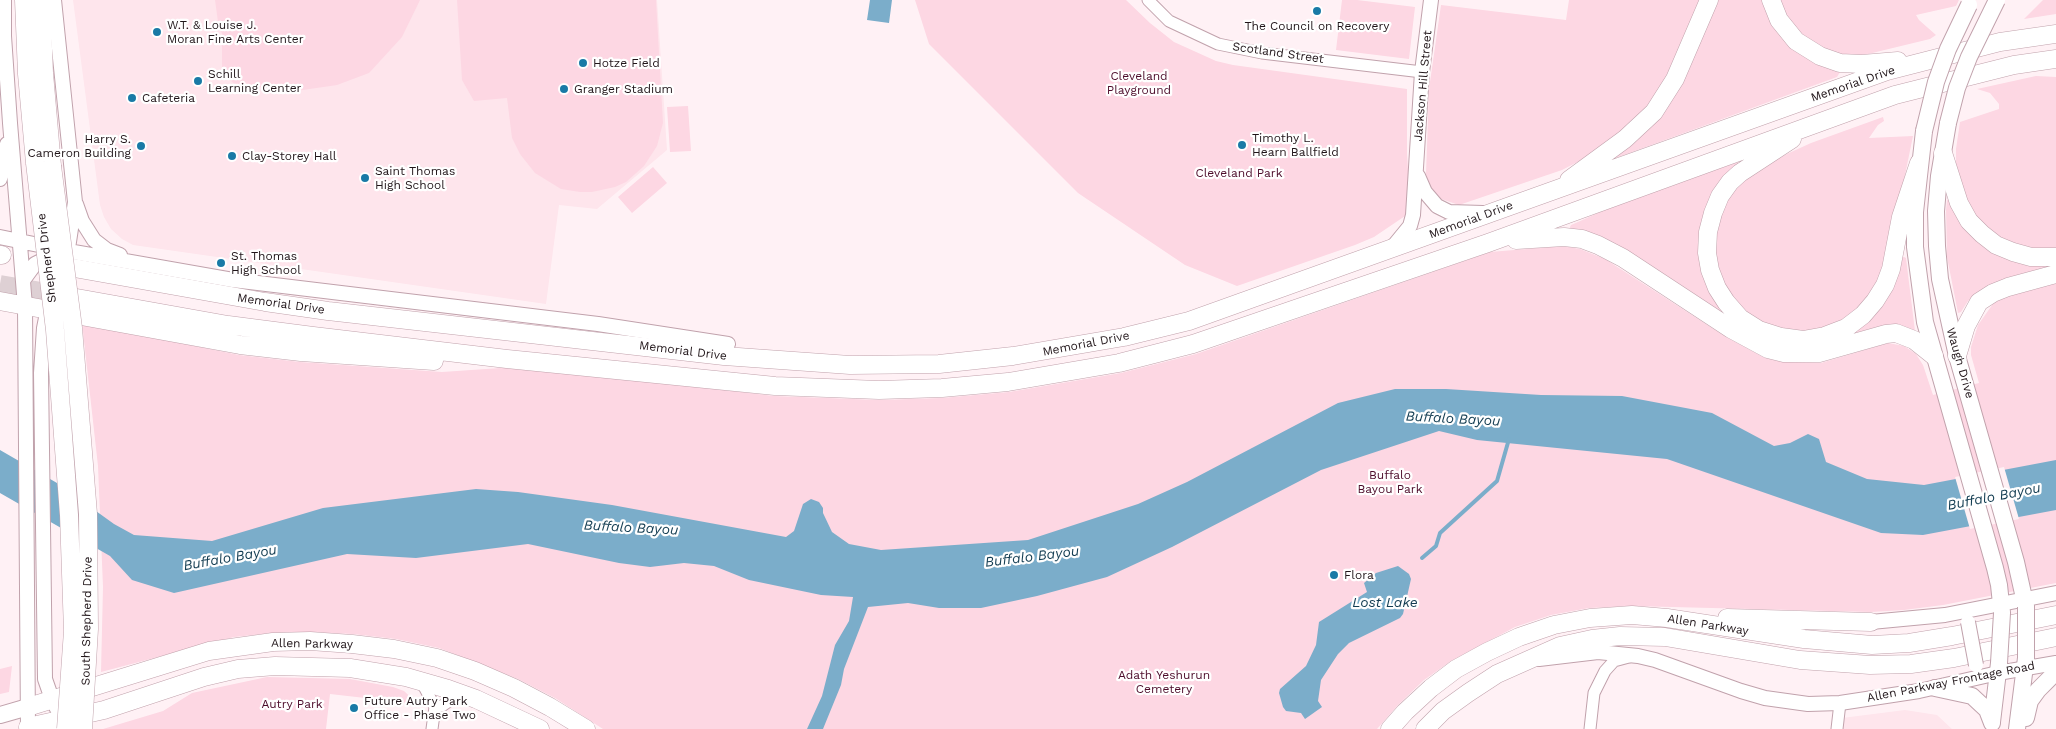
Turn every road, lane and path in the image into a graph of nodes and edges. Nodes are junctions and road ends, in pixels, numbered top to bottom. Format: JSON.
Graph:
{"nodes":[{"id":1,"x":4,"y":0,"type":"edge"},
{"id":2,"x":24,"y":0,"type":"edge"},
{"id":3,"x":41,"y":0,"type":"edge"},
{"id":4,"x":54,"y":0,"type":"edge"},
{"id":5,"x":1148,"y":0,"type":"edge"},
{"id":6,"x":1431,"y":0,"type":"edge"},
{"id":7,"x":1709,"y":0,"type":"edge"},
{"id":8,"x":1771,"y":0,"type":"edge"},
{"id":9,"x":1997,"y":0,"type":"edge"},
{"id":10,"x":1970,"y":2,"type":"edge"},
{"id":11,"x":2056,"y":26,"type":"edge"},
{"id":12,"x":2056,"y":34,"type":"edge"},
{"id":13,"x":2000,"y":42,"type":"junction"},
{"id":14,"x":2056,"y":58,"type":"edge"},
{"id":15,"x":1931,"y":59,"type":"junction"},
{"id":16,"x":2014,"y":65,"type":"junction"},
{"id":17,"x":1422,"y":72,"type":"junction"},
{"id":18,"x":2056,"y":72,"type":"edge"},
{"id":19,"x":10,"y":123,"type":"junction"},
{"id":20,"x":1816,"y":123,"type":"junction"},
{"id":21,"x":1943,"y":153,"type":"junction"},
{"id":22,"x":1919,"y":163,"type":"junction"},
{"id":23,"x":44,"y":164,"type":"junction"},
{"id":24,"x":1417,"y":172,"type":"junction"},
{"id":25,"x":0,"y":179,"type":"edge"},
{"id":26,"x":1552,"y":192,"type":"junction"},
{"id":27,"x":76,"y":202,"type":"junction"},
{"id":28,"x":1487,"y":213,"type":"junction"},
{"id":29,"x":0,"y":237,"type":"edge"},
{"id":30,"x":21,"y":242,"type":"junction"},
{"id":31,"x":1488,"y":243,"type":"junction"},
{"id":32,"x":1392,"y":249,"type":"junction"},
{"id":33,"x":68,"y":251,"type":"junction"},
{"id":34,"x":2056,"y":257,"type":"edge"},
{"id":35,"x":141,"y":264,"type":"junction"},
{"id":36,"x":74,"y":268,"type":"dead end"},
{"id":37,"x":2056,"y":274,"type":"edge"},
{"id":38,"x":24,"y":279,"type":"junction"},
{"id":39,"x":77,"y":298,"type":"tunnel mouth"},
{"id":40,"x":0,"y":300,"type":"edge"},
{"id":41,"x":26,"y":306,"type":"junction"},
{"id":42,"x":47,"y":310,"type":"junction"},
{"id":43,"x":728,"y":344,"type":"joint"},
{"id":44,"x":507,"y":359,"type":"junction"},
{"id":45,"x":1959,"y":360,"type":"junction"},
{"id":46,"x":1937,"y":363,"type":"junction"},
{"id":47,"x":850,"y":365,"type":"junction"},
{"id":48,"x":88,"y":514,"type":"joint"},
{"id":49,"x":70,"y":515,"type":"joint"},
{"id":50,"x":2056,"y":593,"type":"edge"},
{"id":51,"x":2025,"y":603,"type":"junction"},
{"id":52,"x":2002,"y":609,"type":"junction"},
{"id":53,"x":2056,"y":615,"type":"edge"},
{"id":54,"x":1632,"y":616,"type":"junction"},
{"id":55,"x":1963,"y":617,"type":"junction"},
{"id":56,"x":1871,"y":622,"type":"joint"},
{"id":57,"x":2056,"y":637,"type":"edge"},
{"id":58,"x":1638,"y":656,"type":"junction"},
{"id":59,"x":1524,"y":661,"type":"junction"},
{"id":60,"x":2025,"y":663,"type":"junction"},
{"id":61,"x":2056,"y":663,"type":"edge"},
{"id":62,"x":1998,"y":668,"type":"junction"},
{"id":63,"x":2056,"y":672,"type":"edge"},
{"id":64,"x":1967,"y":680,"type":"junction"},
{"id":65,"x":421,"y":681,"type":"junction"},
{"id":66,"x":1935,"y":688,"type":"junction"},
{"id":67,"x":52,"y":699,"type":"junction"},
{"id":68,"x":476,"y":699,"type":"junction"},
{"id":69,"x":1840,"y":703,"type":"junction"},
{"id":70,"x":28,"y":706,"type":"junction"},
{"id":71,"x":435,"y":707,"type":"junction"},
{"id":72,"x":104,"y":710,"type":"junction"},
{"id":73,"x":0,"y":715,"type":"edge"},
{"id":74,"x":66,"y":726,"type":"edge"},
{"id":75,"x":1991,"y":726,"type":"edge"},
{"id":76,"x":25,"y":728,"type":"edge"},
{"id":77,"x":83,"y":729,"type":"edge"},
{"id":78,"x":92,"y":729,"type":"edge"},
{"id":79,"x":432,"y":729,"type":"edge"},
{"id":80,"x":540,"y":729,"type":"edge"},
{"id":81,"x":586,"y":729,"type":"edge"},
{"id":82,"x":1390,"y":729,"type":"edge"},
{"id":83,"x":1425,"y":729,"type":"edge"},
{"id":84,"x":1590,"y":729,"type":"edge"},
{"id":85,"x":1837,"y":729,"type":"edge"},
{"id":86,"x":2017,"y":729,"type":"edge"},
{"id":87,"x":2021,"y":729,"type":"edge"}],
"edges":[{"from":1,"to":19,"type":"street"},
{"from":2,"to":23,"type":"main road","name":"Shepherd Drive"},
{"from":3,"to":23,"type":"main road","name":"Shepherd Drive"},
{"from":4,"to":27,"type":"street"},
{"from":5,"to":17,"type":"street","name":"Scotland Street"},
{"from":6,"to":17,"type":"street","name":"Jackson Hill Street"},
{"from":7,"to":26,"type":"main road"},
{"from":8,"to":15,"type":"main road"},
{"from":9,"to":21,"type":"main road","name":"Waugh Drive","bridge":true},
{"from":10,"to":22,"type":"main road","name":"Waugh Drive","bridge":true},
{"from":11,"to":13,"type":"main road"},
{"from":12,"to":13,"type":"main road","name":"Memorial Drive"},
{"from":13,"to":15,"type":"main road","name":"Memorial Drive"},
{"from":14,"to":16,"type":"main road","name":"Memorial Drive"},
{"from":15,"to":26,"type":"main road","name":"Memorial Drive"},
{"from":16,"to":18,"type":"main road"},
{"from":16,"to":20,"type":"main road","name":"Memorial Drive"},
{"from":17,"to":24,"type":"street","name":"Jackson Hill Street"},
{"from":19,"to":25,"type":"street"},
{"from":19,"to":30,"type":"street"},
{"from":20,"to":22,"type":"main road"},
{"from":20,"to":31,"type":"main road","name":"Memorial Drive"},
{"from":21,"to":34,"type":"main road"},
{"from":21,"to":45,"type":"main road","name":"Waugh Drive"},
{"from":22,"to":46,"type":"main road","name":"Waugh Drive"},
{"from":23,"to":48,"type":"main road","name":"Shepherd Drive","bridge":true},
{"from":23,"to":49,"type":"main road","name":"Shepherd Drive","bridge":true},
{"from":24,"to":28,"type":"street","name":"Jackson Hill Street"},
{"from":24,"to":32,"type":"street","name":"Jackson Hill Street"},
{"from":26,"to":28,"type":"main road","name":"Memorial Drive"},
{"from":27,"to":33,"type":"street"},
{"from":27,"to":35,"type":"street"},
{"from":28,"to":32,"type":"main road","name":"Memorial Drive"},
{"from":29,"to":30,"type":"street"},
{"from":30,"to":33,"type":"street"},
{"from":30,"to":38,"type":"street"},
{"from":31,"to":44,"type":"main road","name":"Memorial Drive"},
{"from":31,"to":46,"type":"main road"},
{"from":32,"to":47,"type":"main road","name":"Memorial Drive"},
{"from":33,"to":35,"type":"street"},
{"from":33,"to":38,"type":"street"},
{"from":33,"to":42,"type":"street"},
{"from":35,"to":43,"type":"street"},
{"from":36,"to":47,"type":"main road","name":"Memorial Drive"},
{"from":37,"to":45,"type":"main road"},
{"from":38,"to":41,"type":"street"},
{"from":39,"to":44,"type":"main road","name":"Memorial Drive"},
{"from":40,"to":41,"type":"main road"},
{"from":41,"to":42,"type":"main road"},
{"from":41,"to":70,"type":"street"},
{"from":42,"to":44,"type":"main road"},
{"from":42,"to":67,"type":"street"},
{"from":43,"to":47,"type":"main road"},
{"from":45,"to":51,"type":"main road","name":"Waugh Drive"},
{"from":46,"to":52,"type":"main road","name":"Waugh Drive"},
{"from":48,"to":77,"type":"main road","name":"South Shepherd Drive","bridge":true},
{"from":49,"to":74,"type":"main road","name":"South Shepherd Drive","bridge":true},
{"from":50,"to":51,"type":"street"},
{"from":51,"to":52,"type":"street"},
{"from":51,"to":60,"type":"main road","name":"Waugh Drive","bridge":true},
{"from":52,"to":55,"type":"street"},
{"from":52,"to":62,"type":"main road","name":"Waugh Drive","bridge":true},
{"from":53,"to":54,"type":"main road","name":"Allen Parkway"},
{"from":54,"to":56,"type":"main road"},
{"from":54,"to":82,"type":"main road","name":"Allen Parkway"},
{"from":55,"to":56,"type":"street"},
{"from":55,"to":64,"type":"street","bridge":true},
{"from":57,"to":59,"type":"main road","name":"Allen Parkway"},
{"from":58,"to":59,"type":"street","name":"Allen Parkway Frontage Road"},
{"from":58,"to":69,"type":"street","name":"Allen Parkway Frontage Road"},
{"from":58,"to":84,"type":"street"},
{"from":59,"to":83,"type":"main road","name":"Allen Parkway"},
{"from":60,"to":61,"type":"street","name":"Allen Parkway Frontage Road"},
{"from":60,"to":62,"type":"street","name":"Allen Parkway Frontage Road"},
{"from":60,"to":86,"type":"main road","name":"Waugh Drive"},
{"from":62,"to":64,"type":"street","name":"Allen Parkway Frontage Road"},
{"from":62,"to":75,"type":"main road","name":"Waugh Drive"},
{"from":63,"to":87,"type":"main road"},
{"from":64,"to":66,"type":"street","name":"Allen Parkway Frontage Road"},
{"from":65,"to":68,"type":"main road","name":"Allen Parkway"},
{"from":65,"to":71,"type":"street"},
{"from":65,"to":72,"type":"main road","name":"Allen Parkway"},
{"from":66,"to":69,"type":"street","name":"Allen Parkway Frontage Road"},
{"from":66,"to":75,"type":"main road"},
{"from":67,"to":70,"type":"main road","name":"Allen Parkway"},
{"from":67,"to":74,"type":"street"},
{"from":67,"to":81,"type":"main road","name":"Allen Parkway"},
{"from":68,"to":71,"type":"street"},
{"from":68,"to":80,"type":"main road","name":"Allen Parkway"},
{"from":69,"to":85,"type":"street"},
{"from":70,"to":73,"type":"main road"},
{"from":70,"to":76,"type":"street"},
{"from":71,"to":79,"type":"street"},
{"from":72,"to":74,"type":"main road","name":"Allen Parkway"},
{"from":72,"to":78,"type":"main road"},
{"from":74,"to":76,"type":"main road","name":"Allen Parkway"}]}
